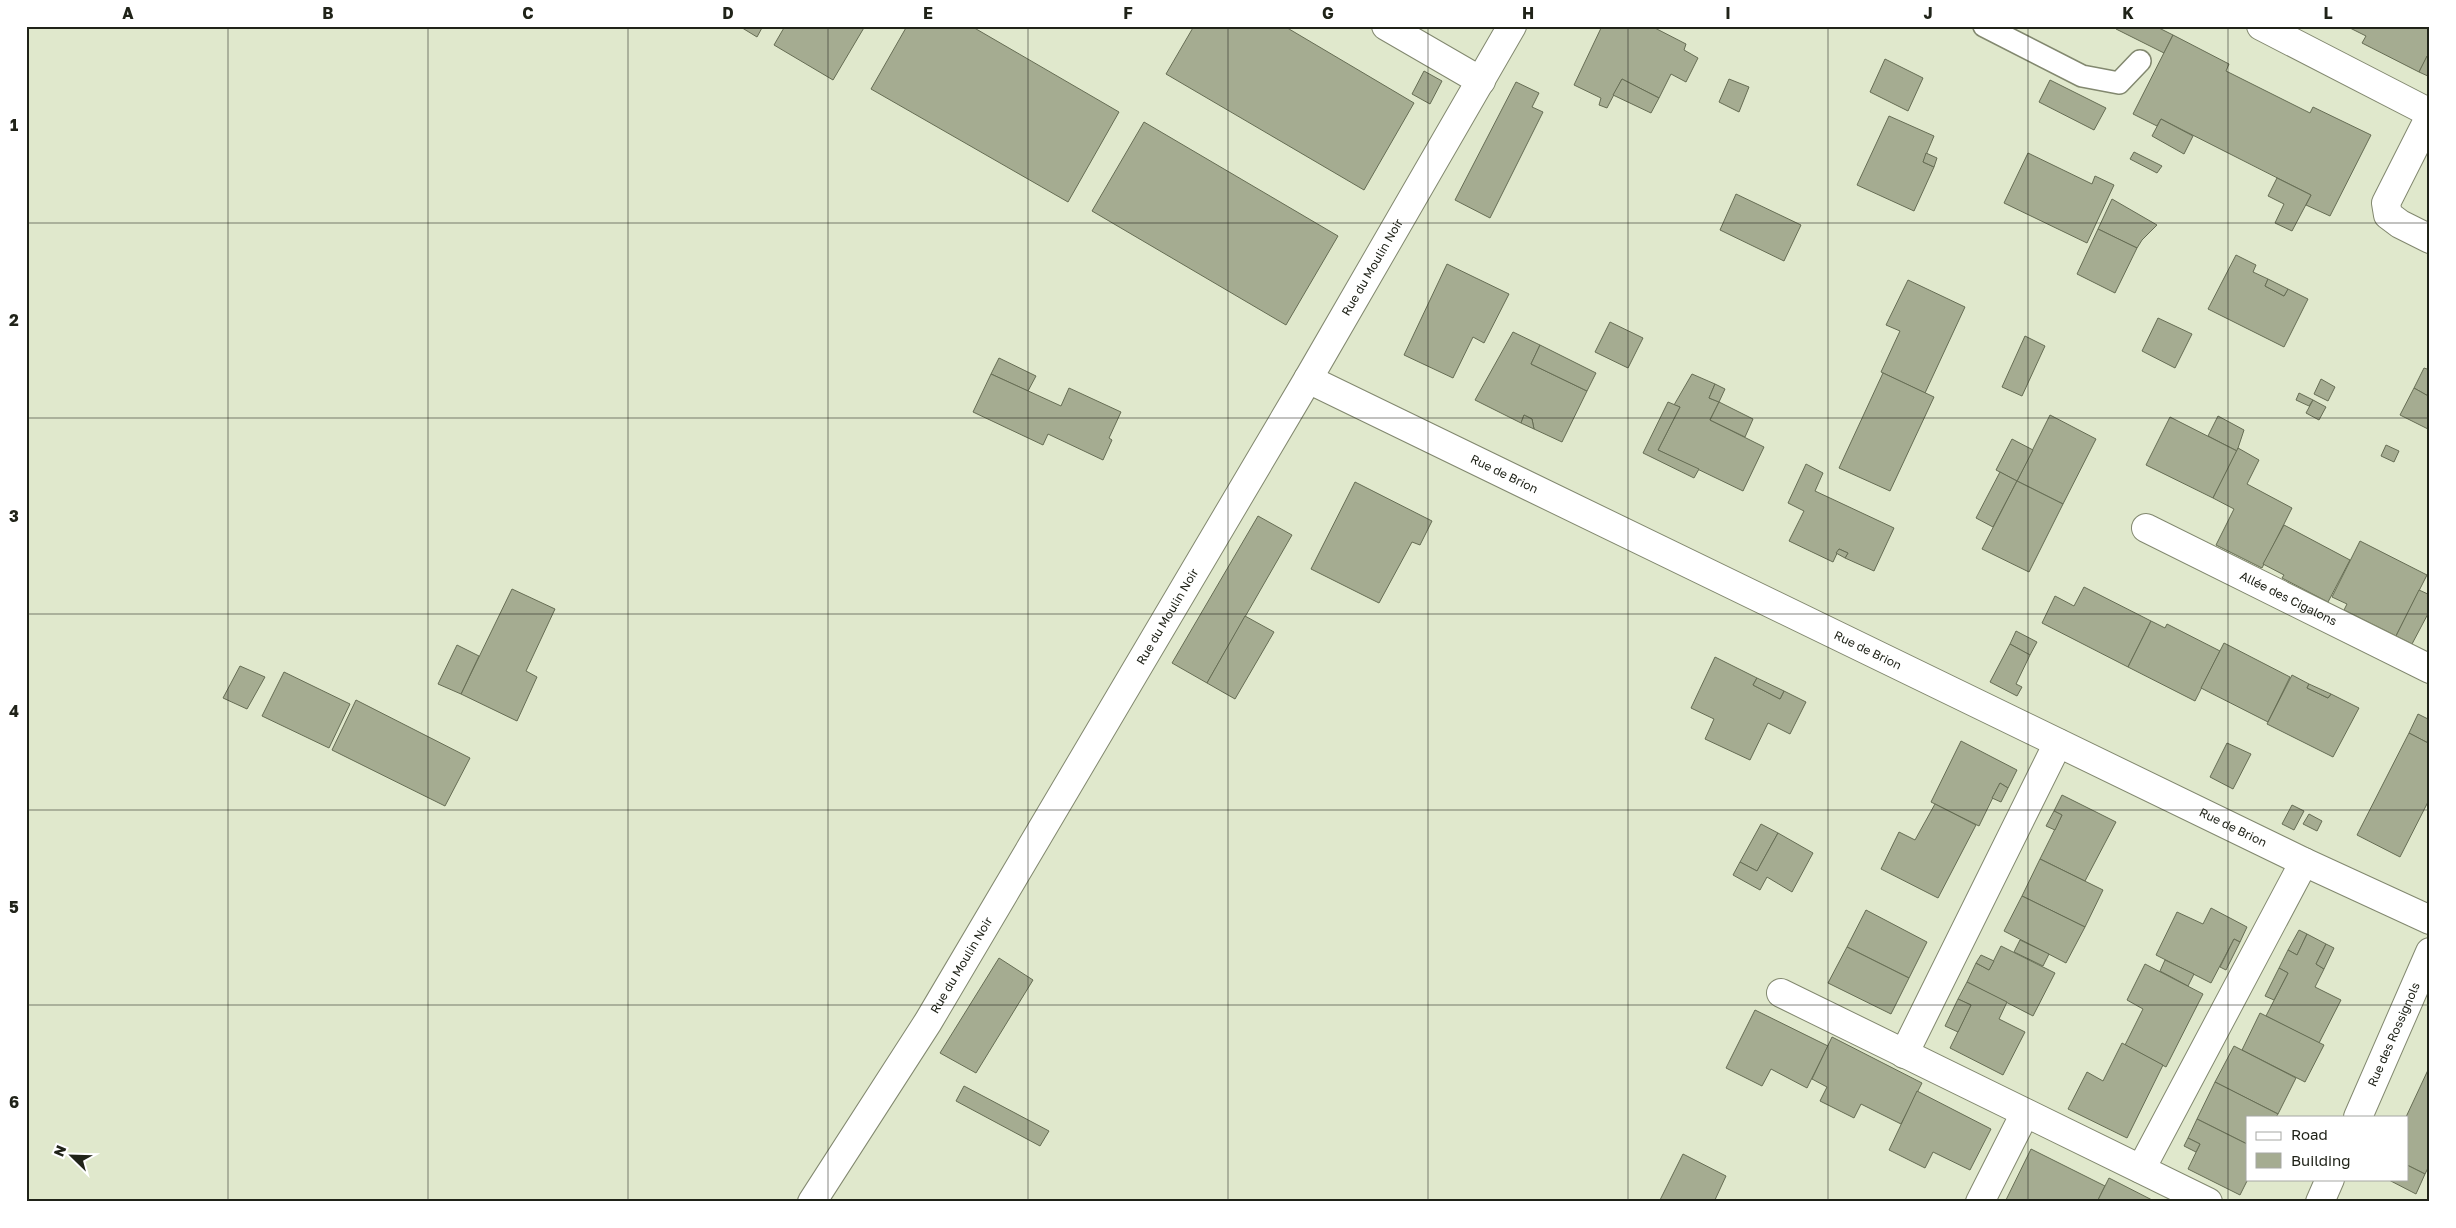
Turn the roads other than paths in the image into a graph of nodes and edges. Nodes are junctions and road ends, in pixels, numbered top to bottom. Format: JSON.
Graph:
{"nodes":[{"id":1,"x":1386,"y":26,"type":"edge"},
{"id":2,"x":1512,"y":26,"type":"edge"},
{"id":3,"x":1984,"y":26,"type":"edge"},
{"id":4,"x":2261,"y":26,"type":"edge"},
{"id":5,"x":2140,"y":61,"type":"dead end"},
{"id":6,"x":1481,"y":81,"type":"junction"},
{"id":7,"x":2430,"y":114,"type":"edge"},
{"id":8,"x":2430,"y":239,"type":"edge"},
{"id":9,"x":1308,"y":379,"type":"junction"},
{"id":10,"x":2146,"y":528,"type":"dead end"},
{"id":11,"x":2430,"y":669,"type":"edge"},
{"id":12,"x":2058,"y":743,"type":"junction"},
{"id":13,"x":2304,"y":862,"type":"junction"},
{"id":14,"x":2430,"y":920,"type":"edge"},
{"id":15,"x":2430,"y":952,"type":"edge"},
{"id":16,"x":1781,"y":993,"type":"dead end"},
{"id":17,"x":1904,"y":1054,"type":"junction"},
{"id":18,"x":2025,"y":1112,"type":"junction"},
{"id":19,"x":2358,"y":1116,"type":"edge"},
{"id":20,"x":2142,"y":1169,"type":"junction"},
{"id":21,"x":2330,"y":1180,"type":"edge"},
{"id":22,"x":812,"y":1202,"type":"edge"},
{"id":23,"x":1980,"y":1202,"type":"edge"},
{"id":24,"x":2208,"y":1202,"type":"edge"},
{"id":25,"x":2320,"y":1202,"type":"edge"}],
"edges":[{"from":1,"to":6,"type":"street"},
{"from":2,"to":6,"type":"street","name":"Rue du Moulin Noir"},
{"from":3,"to":5,"type":"lane"},
{"from":4,"to":7,"type":"street"},
{"from":6,"to":9,"type":"street","name":"Rue du Moulin Noir"},
{"from":7,"to":8,"type":"street"},
{"from":9,"to":12,"type":"street","name":"Rue de Brion"},
{"from":9,"to":22,"type":"street","name":"Rue du Moulin Noir"},
{"from":10,"to":11,"type":"street","name":"Allée des Cigalons"},
{"from":12,"to":13,"type":"street","name":"Rue de Brion"},
{"from":12,"to":17,"type":"street"},
{"from":13,"to":14,"type":"street","name":"Rue de Brion"},
{"from":13,"to":20,"type":"street"},
{"from":15,"to":19,"type":"street","name":"Rue des Rossignols"},
{"from":16,"to":17,"type":"street"},
{"from":17,"to":18,"type":"street"},
{"from":18,"to":20,"type":"street"},
{"from":18,"to":23,"type":"street"},
{"from":20,"to":24,"type":"street"},
{"from":21,"to":25,"type":"street"}]}
